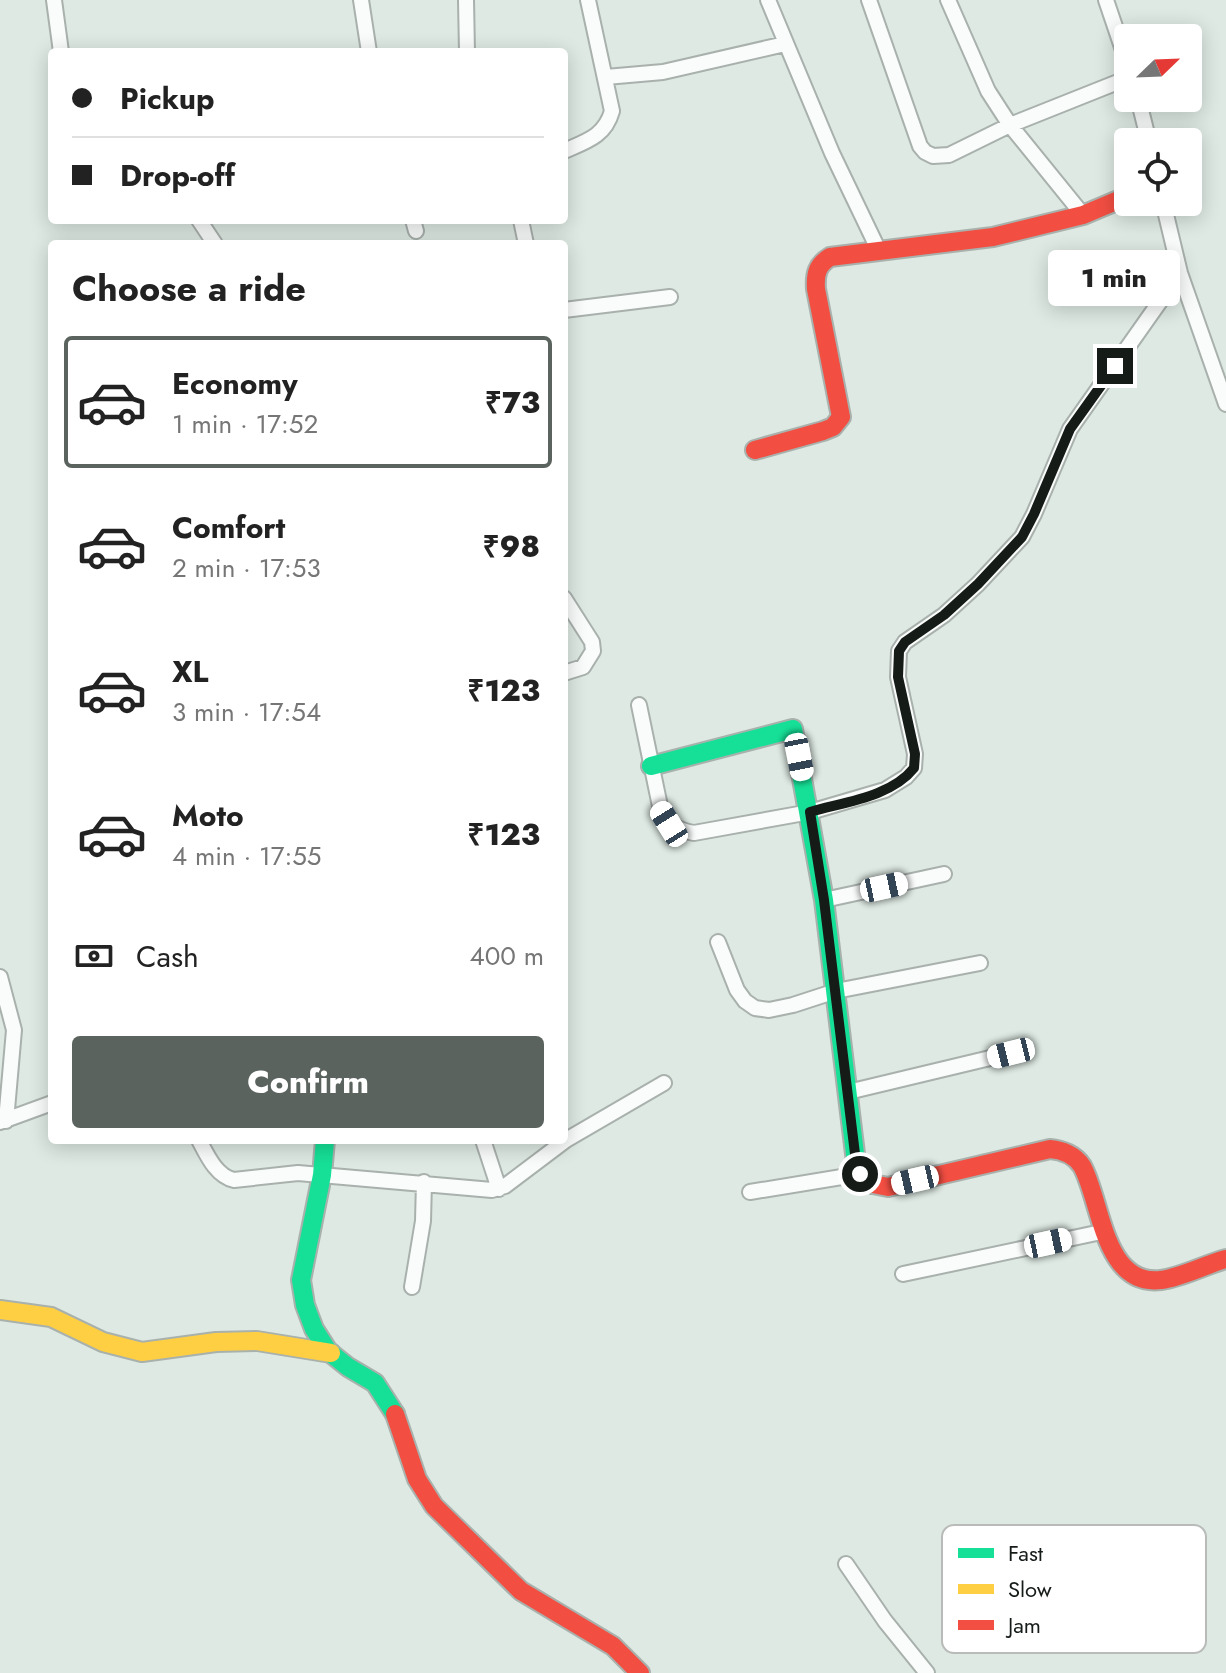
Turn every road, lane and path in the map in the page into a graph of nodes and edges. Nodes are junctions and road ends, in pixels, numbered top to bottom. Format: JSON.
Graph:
{"nodes":[{"id":1,"x":54,"y":0,"type":"edge"},
{"id":2,"x":361,"y":0,"type":"edge"},
{"id":3,"x":466,"y":0,"type":"edge"},
{"id":4,"x":588,"y":0,"type":"edge"},
{"id":5,"x":768,"y":0,"type":"edge"},
{"id":6,"x":869,"y":0,"type":"edge"},
{"id":7,"x":948,"y":0,"type":"edge"},
{"id":8,"x":1106,"y":0,"type":"edge"},
{"id":9,"x":1114,"y":24,"type":"edge"},
{"id":10,"x":785,"y":44,"type":"junction"},
{"id":11,"x":60,"y":48,"type":"edge"},
{"id":12,"x":368,"y":48,"type":"edge"},
{"id":13,"x":467,"y":48,"type":"edge"},
{"id":14,"x":606,"y":77,"type":"junction"},
{"id":15,"x":1114,"y":84,"type":"edge"},
{"id":16,"x":1010,"y":125,"type":"junction"},
{"id":17,"x":568,"y":149,"type":"edge"},
{"id":18,"x":1114,"y":202,"type":"edge"},
{"id":19,"x":1083,"y":215,"type":"junction"},
{"id":20,"x":1166,"y":216,"type":"edge"},
{"id":21,"x":879,"y":251,"type":"junction"},
{"id":22,"x":1180,"y":273,"type":"junction"},
{"id":23,"x":670,"y":297,"type":"dead end"},
{"id":24,"x":568,"y":310,"type":"edge"},
{"id":25,"x":1226,"y":404,"type":"edge"},
{"id":26,"x":755,"y":450,"type":"dead end"},
{"id":27,"x":568,"y":604,"type":"edge"},
{"id":28,"x":568,"y":672,"type":"edge"},
{"id":29,"x":639,"y":705,"type":"dead end"},
{"id":30,"x":651,"y":766,"type":"junction"},
{"id":31,"x":810,"y":812,"type":"junction"},
{"id":32,"x":944,"y":874,"type":"dead end"},
{"id":33,"x":824,"y":900,"type":"junction"},
{"id":34,"x":718,"y":942,"type":"dead end"},
{"id":35,"x":980,"y":963,"type":"dead end"},
{"id":36,"x":0,"y":977,"type":"edge"},
{"id":37,"x":836,"y":991,"type":"junction"},
{"id":38,"x":1011,"y":1053,"type":"dead end"},
{"id":39,"x":664,"y":1083,"type":"dead end"},
{"id":40,"x":848,"y":1092,"type":"junction"},
{"id":41,"x":48,"y":1104,"type":"edge"},
{"id":42,"x":3,"y":1121,"type":"edge"},
{"id":43,"x":568,"y":1139,"type":"edge"},
{"id":44,"x":202,"y":1144,"type":"edge"},
{"id":45,"x":325,"y":1144,"type":"edge"},
{"id":46,"x":484,"y":1144,"type":"edge"},
{"id":47,"x":561,"y":1144,"type":"edge"},
{"id":48,"x":860,"y":1174,"type":"junction"},
{"id":49,"x":322,"y":1175,"type":"junction"},
{"id":50,"x":424,"y":1182,"type":"junction"},
{"id":51,"x":499,"y":1189,"type":"junction"},
{"id":52,"x":750,"y":1192,"type":"dead end"},
{"id":53,"x":1106,"y":1231,"type":"junction"},
{"id":54,"x":1226,"y":1259,"type":"edge"},
{"id":55,"x":903,"y":1274,"type":"dead end"},
{"id":56,"x":412,"y":1287,"type":"dead end"},
{"id":57,"x":0,"y":1310,"type":"edge"},
{"id":58,"x":331,"y":1353,"type":"junction"},
{"id":59,"x":846,"y":1564,"type":"dead end"},
{"id":60,"x":640,"y":1673,"type":"edge"},
{"id":61,"x":927,"y":1673,"type":"edge"}],
"edges":[{"from":1,"to":11,"type":"street"},
{"from":2,"to":12,"type":"street"},
{"from":3,"to":13,"type":"street"},
{"from":4,"to":14,"type":"street"},
{"from":5,"to":10,"type":"street"},
{"from":6,"to":16,"type":"street"},
{"from":7,"to":16,"type":"street"},
{"from":8,"to":9,"type":"street"},
{"from":10,"to":14,"type":"street"},
{"from":10,"to":21,"type":"street"},
{"from":14,"to":17,"type":"street"},
{"from":15,"to":16,"type":"street"},
{"from":16,"to":19,"type":"street"},
{"from":18,"to":19,"type":"street"},
{"from":19,"to":21,"type":"street"},
{"from":20,"to":22,"type":"street"},
{"from":21,"to":26,"type":"street"},
{"from":22,"to":25,"type":"street"},
{"from":22,"to":31,"type":"street"},
{"from":23,"to":24,"type":"street"},
{"from":27,"to":28,"type":"street"},
{"from":29,"to":30,"type":"street"},
{"from":30,"to":31,"type":"street"},
{"from":30,"to":31,"type":"street"},
{"from":31,"to":33,"type":"street"},
{"from":32,"to":33,"type":"street"},
{"from":33,"to":37,"type":"street"},
{"from":34,"to":37,"type":"street"},
{"from":35,"to":37,"type":"street"},
{"from":36,"to":42,"type":"street"},
{"from":37,"to":40,"type":"street"},
{"from":38,"to":40,"type":"street"},
{"from":39,"to":43,"type":"street"},
{"from":40,"to":48,"type":"street"},
{"from":41,"to":42,"type":"street"},
{"from":44,"to":49,"type":"street"},
{"from":45,"to":49,"type":"street"},
{"from":46,"to":51,"type":"street"},
{"from":47,"to":51,"type":"street"},
{"from":48,"to":52,"type":"street"},
{"from":48,"to":53,"type":"street"},
{"from":49,"to":50,"type":"street"},
{"from":49,"to":58,"type":"street"},
{"from":50,"to":51,"type":"street"},
{"from":50,"to":56,"type":"street"},
{"from":53,"to":54,"type":"street"},
{"from":53,"to":55,"type":"street"},
{"from":57,"to":58,"type":"street"},
{"from":58,"to":60,"type":"street"},
{"from":59,"to":61,"type":"street"}]}
